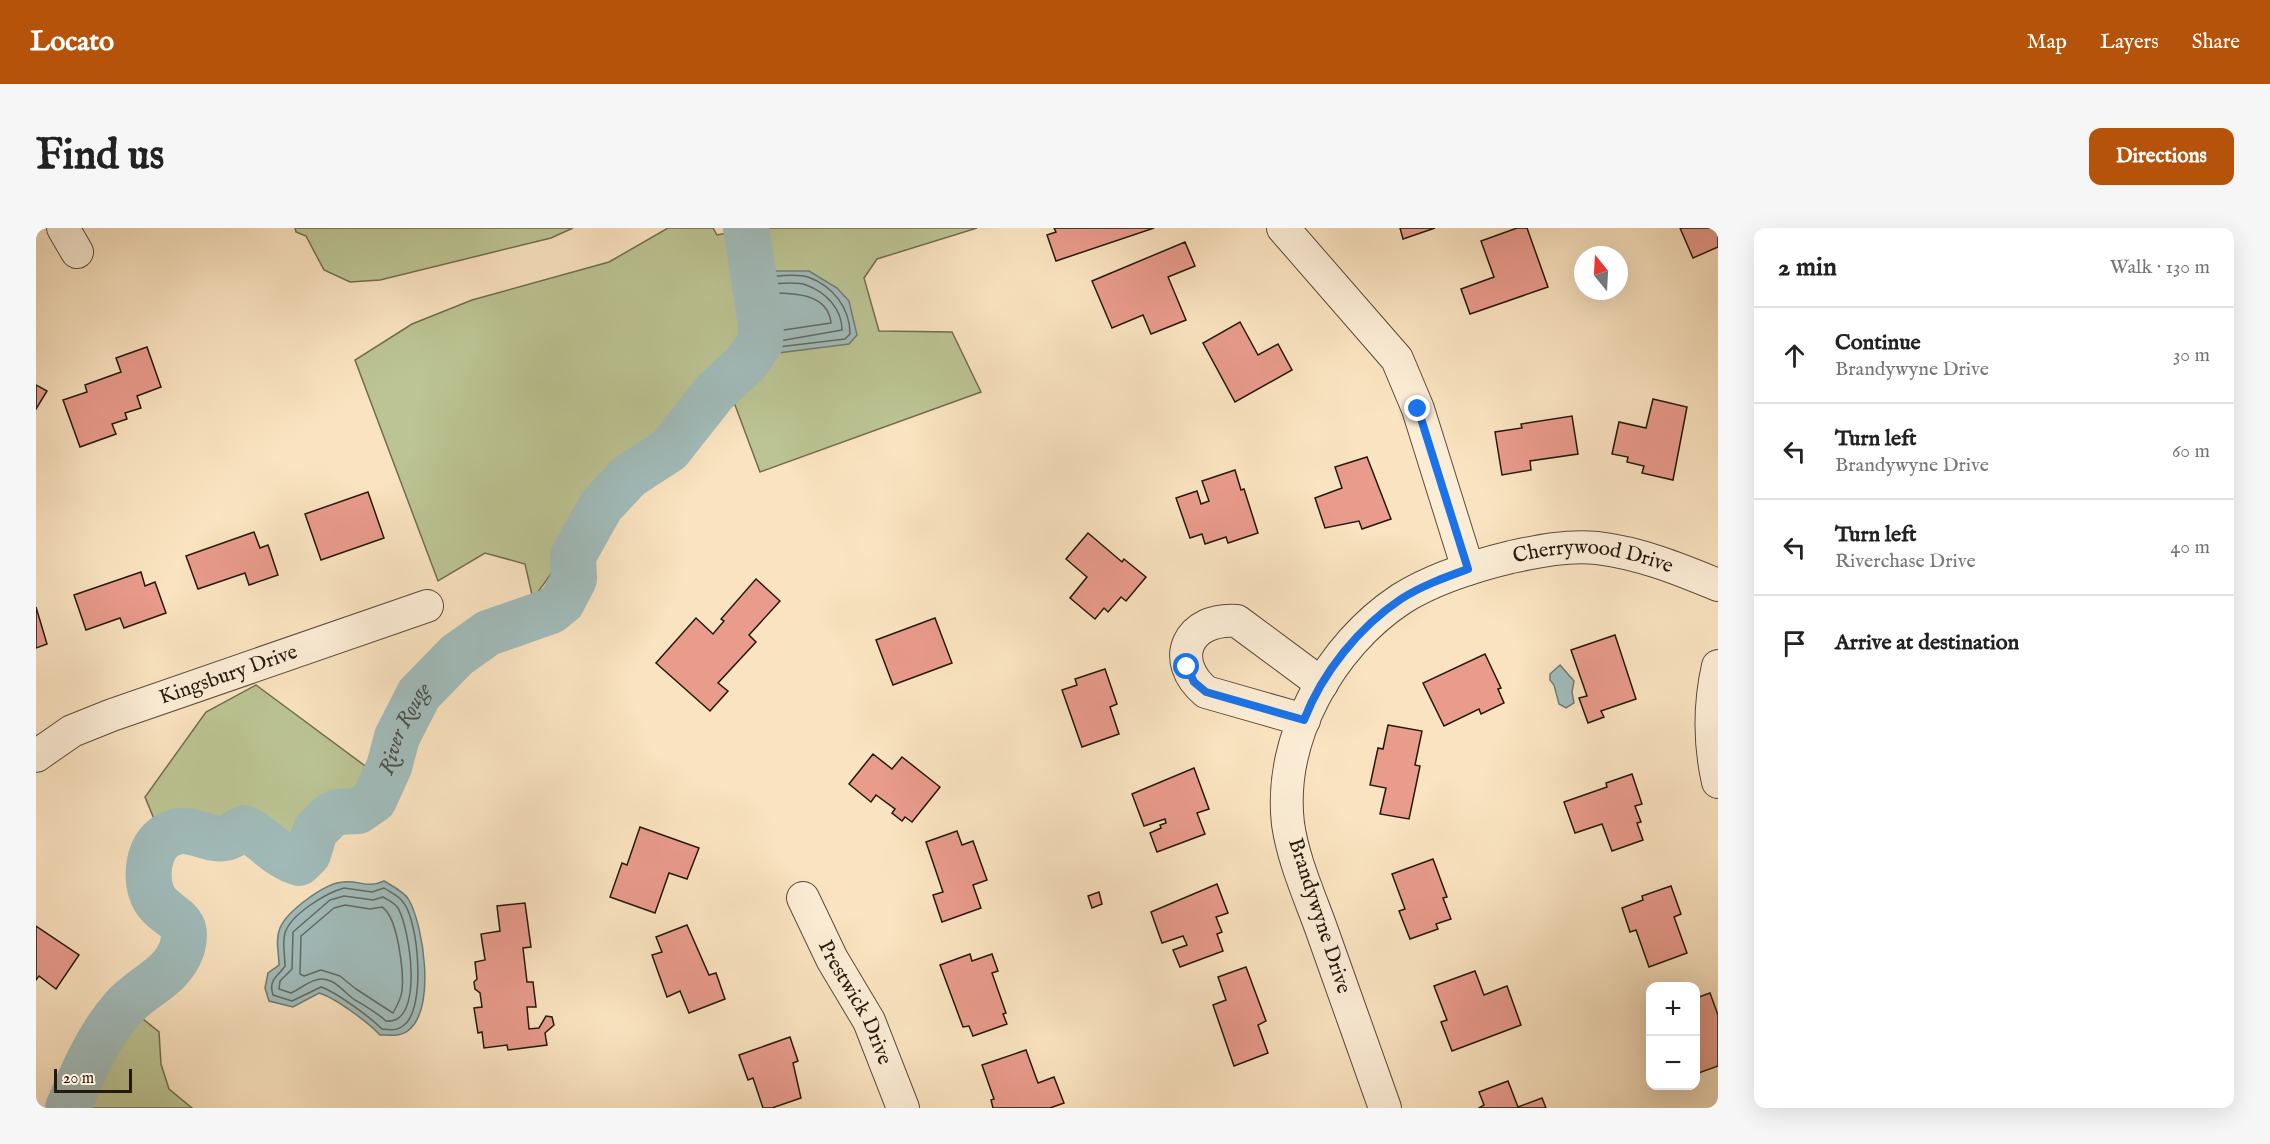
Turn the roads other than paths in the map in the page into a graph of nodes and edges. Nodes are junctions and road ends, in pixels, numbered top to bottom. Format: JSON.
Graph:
{"nodes":[{"id":1,"x":1283,"y":228,"type":"edge"},
{"id":2,"x":1468,"y":569,"type":"junction"},
{"id":3,"x":1718,"y":585,"type":"edge"},
{"id":4,"x":427,"y":606,"type":"dead end"},
{"id":5,"x":1718,"y":666,"type":"edge"},
{"id":6,"x":1322,"y":684,"type":"junction"},
{"id":7,"x":1304,"y":720,"type":"junction"},
{"id":8,"x":36,"y":756,"type":"edge"},
{"id":9,"x":1718,"y":782,"type":"edge"},
{"id":10,"x":803,"y":898,"type":"dead end"},
{"id":11,"x":903,"y":1108,"type":"edge"},
{"id":12,"x":1385,"y":1108,"type":"edge"}],
"edges":[{"from":1,"to":2,"type":"street"},
{"from":2,"to":3,"type":"street","name":"Cherrywood Drive"},
{"from":2,"to":6,"type":"street","name":"Brandywyne Drive"},
{"from":4,"to":8,"type":"street","name":"Kingsbury Drive"},
{"from":5,"to":9,"type":"street"},
{"from":6,"to":7,"type":"street","name":"Brandywyne Drive"},
{"from":6,"to":7,"type":"street"},
{"from":7,"to":12,"type":"street","name":"Brandywyne Drive"},
{"from":10,"to":11,"type":"street","name":"Prestwick Drive"}]}
